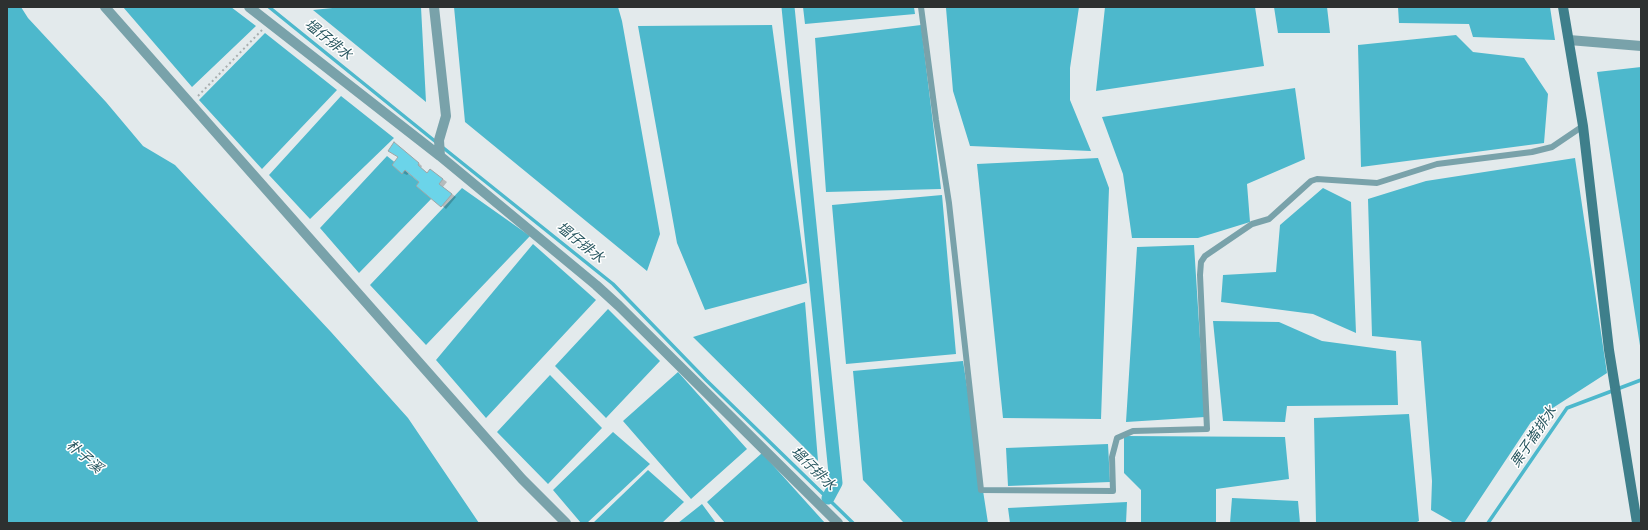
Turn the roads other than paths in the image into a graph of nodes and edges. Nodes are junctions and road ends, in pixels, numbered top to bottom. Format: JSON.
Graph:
{"nodes":[{"id":1,"x":105,"y":7,"type":"edge"},
{"id":2,"x":249,"y":7,"type":"edge"},
{"id":3,"x":434,"y":7,"type":"edge"},
{"id":4,"x":921,"y":7,"type":"edge"},
{"id":5,"x":1563,"y":7,"type":"edge"},
{"id":6,"x":1569,"y":40,"type":"junction"},
{"id":7,"x":1641,"y":46,"type":"edge"},
{"id":8,"x":1582,"y":126,"type":"junction"},
{"id":9,"x":440,"y":156,"type":"junction"},
{"id":10,"x":566,"y":523,"type":"edge"},
{"id":11,"x":838,"y":523,"type":"edge"},
{"id":12,"x":1637,"y":523,"type":"edge"}],
"edges":[{"from":1,"to":10,"type":"street"},
{"from":2,"to":9,"type":"street"},
{"from":3,"to":9,"type":"street"},
{"from":4,"to":8,"type":"lane"},
{"from":5,"to":6,"type":"main road"},
{"from":6,"to":7,"type":"street"},
{"from":6,"to":8,"type":"main road"},
{"from":8,"to":12,"type":"main road"},
{"from":9,"to":11,"type":"street"}]}
